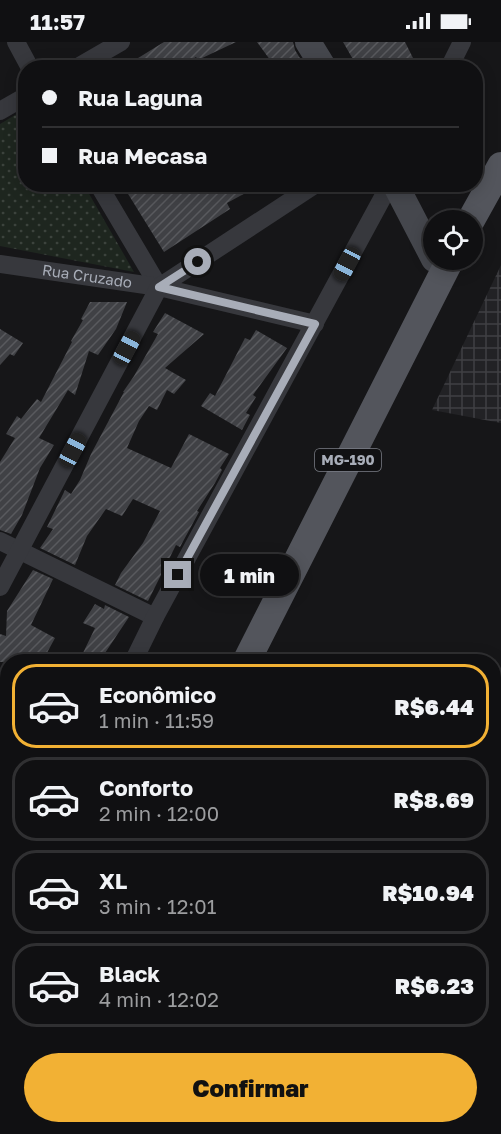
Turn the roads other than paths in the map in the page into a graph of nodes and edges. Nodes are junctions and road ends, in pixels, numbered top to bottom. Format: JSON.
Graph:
{"nodes":[{"id":1,"x":16,"y":42,"type":"edge"},
{"id":2,"x":121,"y":42,"type":"edge"},
{"id":3,"x":308,"y":42,"type":"edge"},
{"id":4,"x":462,"y":42,"type":"edge"},
{"id":5,"x":26,"y":60,"type":"edge"},
{"id":6,"x":90,"y":60,"type":"edge"},
{"id":7,"x":319,"y":60,"type":"edge"},
{"id":8,"x":453,"y":60,"type":"edge"},
{"id":9,"x":18,"y":101,"type":"edge"},
{"id":10,"x":0,"y":111,"type":"edge"},
{"id":11,"x":501,"y":166,"type":"edge"},
{"id":12,"x":103,"y":192,"type":"edge"},
{"id":13,"x":304,"y":192,"type":"edge"},
{"id":14,"x":386,"y":192,"type":"edge"},
{"id":15,"x":400,"y":192,"type":"edge"},
{"id":16,"x":477,"y":210,"type":"edge"},
{"id":17,"x":423,"y":233,"type":"edge"},
{"id":18,"x":0,"y":264,"type":"edge"},
{"id":19,"x":437,"y":270,"type":"edge"},
{"id":20,"x":159,"y":287,"type":"junction"},
{"id":21,"x":315,"y":324,"type":"junction"},
{"id":22,"x":0,"y":541,"type":"edge"},
{"id":23,"x":19,"y":551,"type":"junction"},
{"id":24,"x":0,"y":587,"type":"edge"},
{"id":25,"x":155,"y":617,"type":"junction"},
{"id":26,"x":138,"y":654,"type":"edge"},
{"id":27,"x":250,"y":654,"type":"edge"}],
"edges":[{"from":1,"to":5,"type":"street"},
{"from":2,"to":6,"type":"street"},
{"from":3,"to":7,"type":"street"},
{"from":4,"to":8,"type":"street"},
{"from":9,"to":10,"type":"street"},
{"from":11,"to":16,"type":"main road"},
{"from":12,"to":20,"type":"street"},
{"from":13,"to":20,"type":"street"},
{"from":14,"to":21,"type":"street"},
{"from":15,"to":17,"type":"street"},
{"from":18,"to":20,"type":"street","name":"Rua Cruzado"},
{"from":19,"to":27,"type":"main road","number":"MG-190"},
{"from":20,"to":21,"type":"street","name":"Rua Cruzado"},
{"from":20,"to":23,"type":"street"},
{"from":21,"to":25,"type":"street"},
{"from":22,"to":23,"type":"street"},
{"from":23,"to":24,"type":"street"},
{"from":23,"to":25,"type":"street"},
{"from":25,"to":26,"type":"street"}]}
